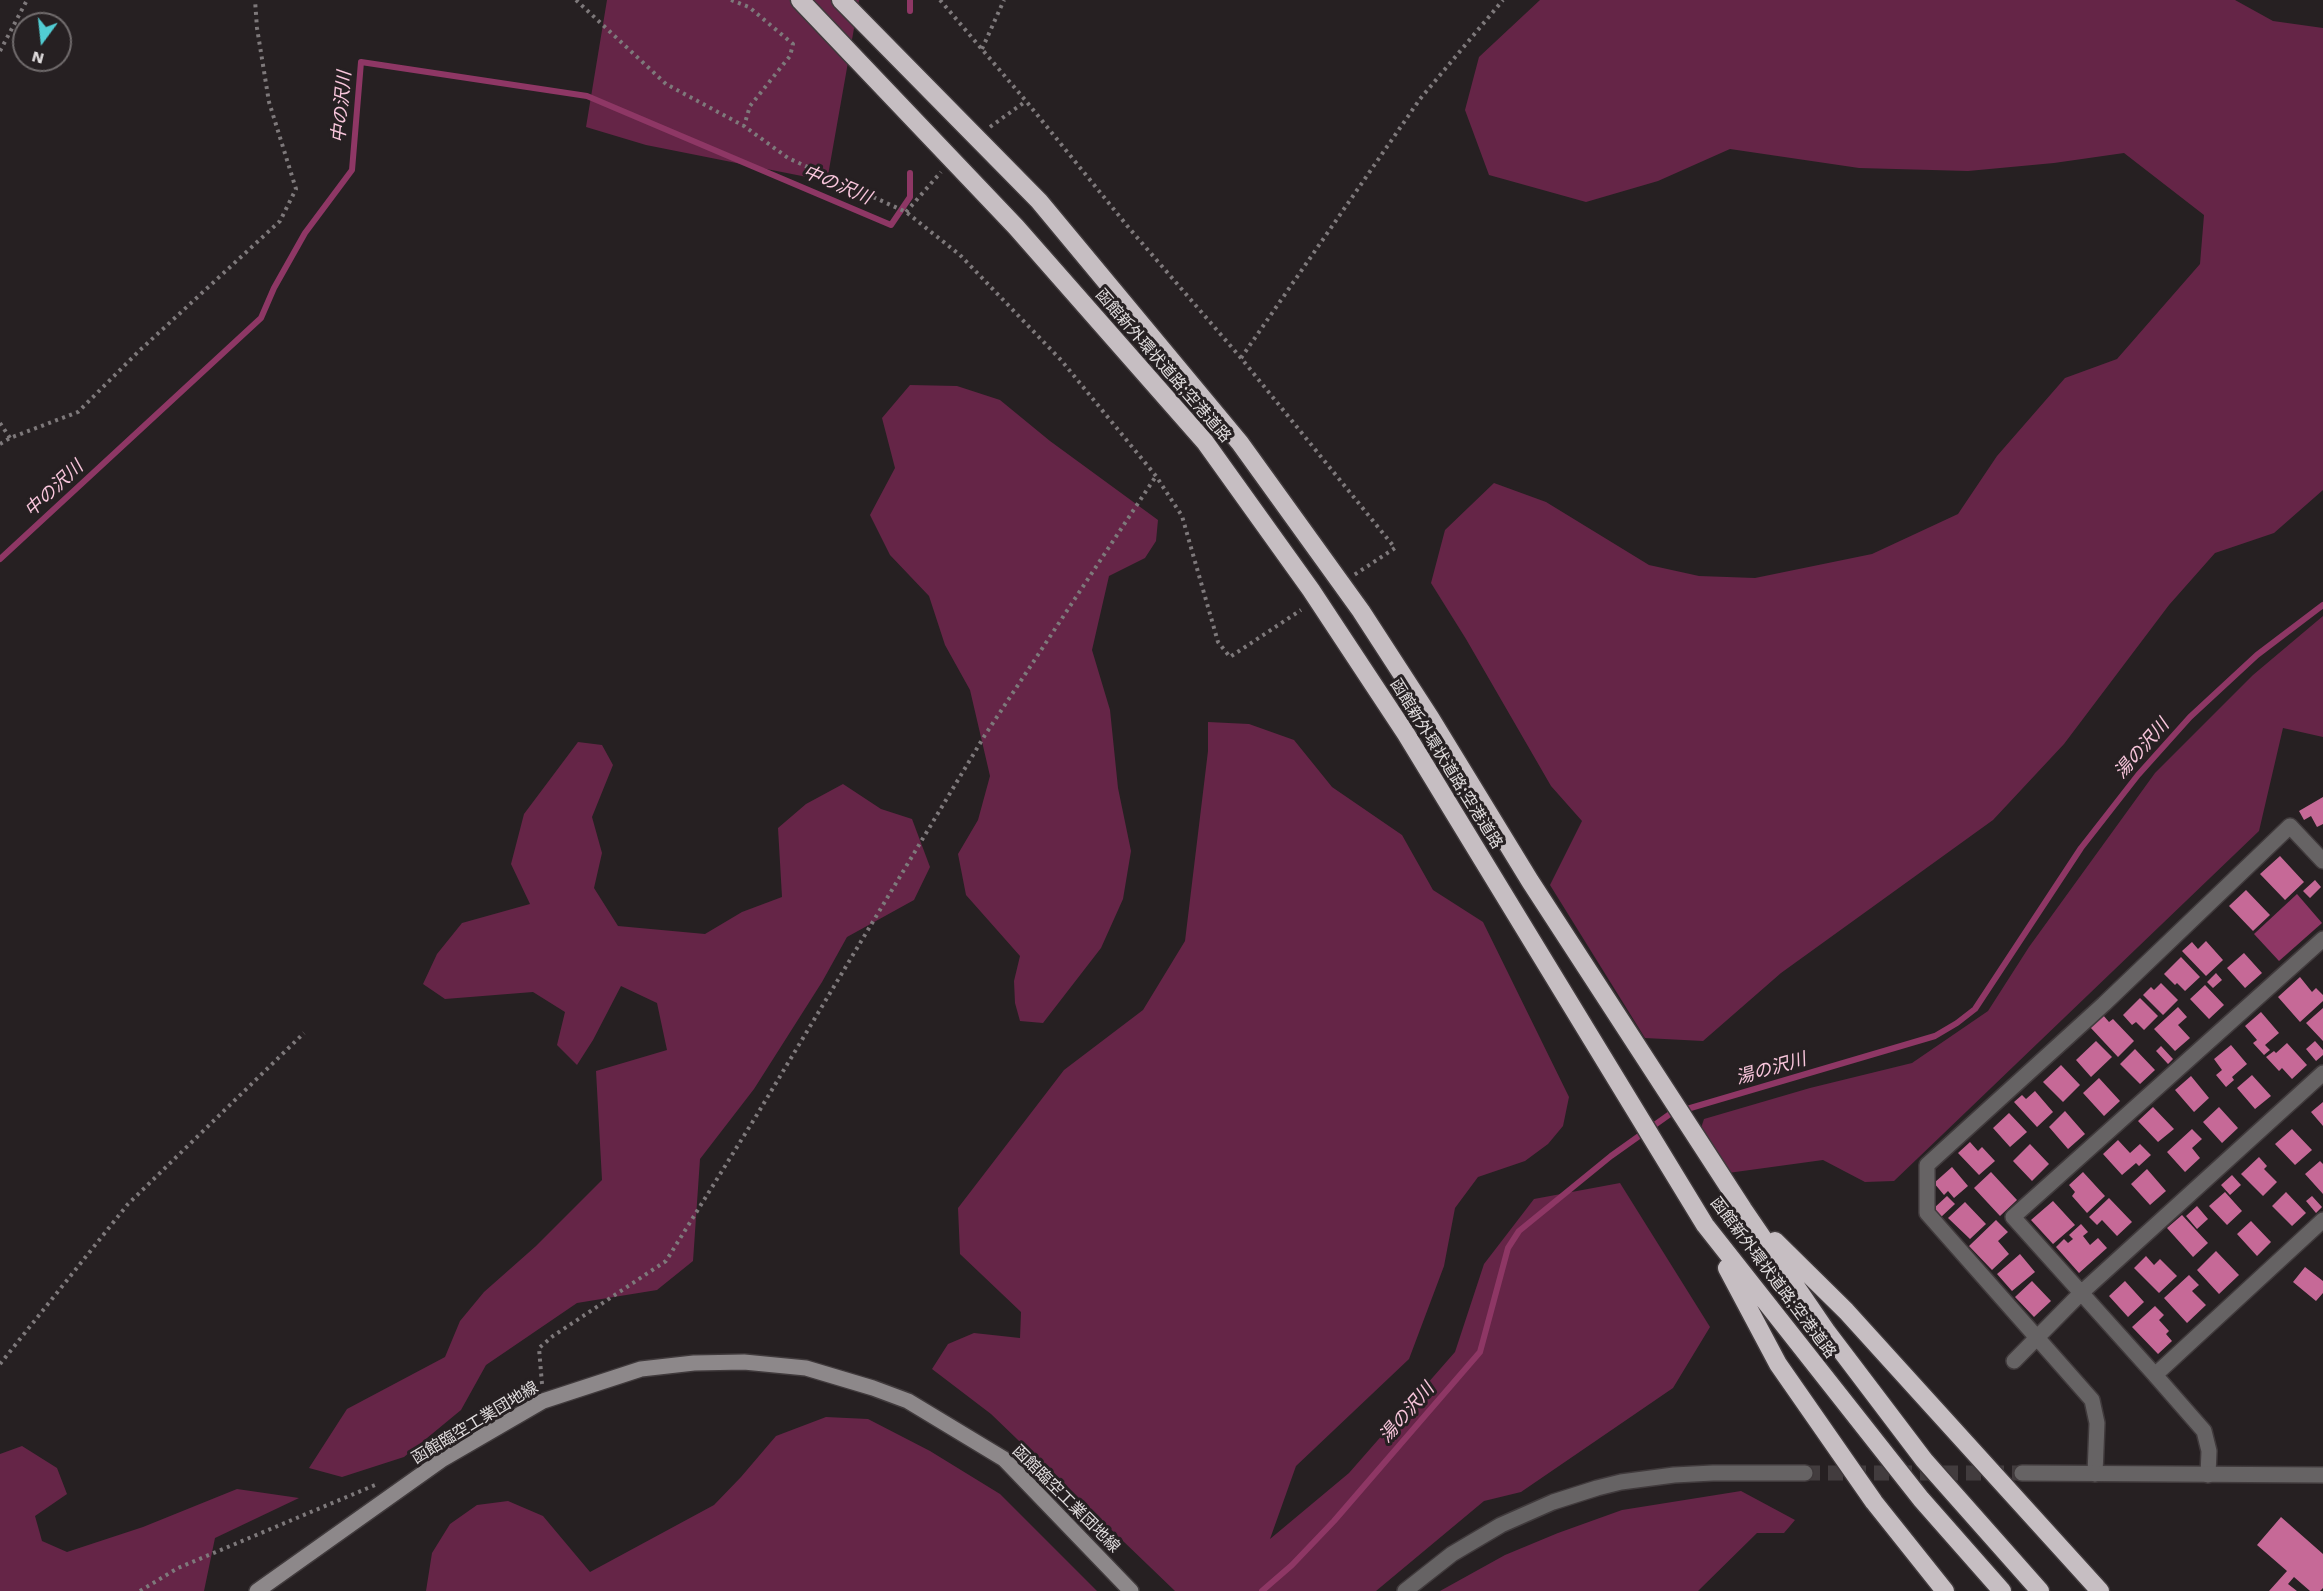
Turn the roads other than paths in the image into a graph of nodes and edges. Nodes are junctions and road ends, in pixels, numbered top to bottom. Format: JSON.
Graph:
{"nodes":[{"id":1,"x":800,"y":0,"type":"edge"},
{"id":2,"x":842,"y":0,"type":"edge"},
{"id":3,"x":2323,"y":861,"type":"edge"},
{"id":4,"x":2323,"y":939,"type":"edge"},
{"id":5,"x":2323,"y":1073,"type":"edge"},
{"id":6,"x":2323,"y":1221,"type":"edge"},
{"id":7,"x":1790,"y":1265,"type":"junction"},
{"id":8,"x":1748,"y":1293,"type":"junction"},
{"id":9,"x":2080,"y":1293,"type":"junction"},
{"id":10,"x":2037,"y":1337,"type":"junction"},
{"id":11,"x":2014,"y":1361,"type":"dead end"},
{"id":12,"x":2155,"y":1376,"type":"junction"},
{"id":13,"x":1805,"y":1473,"type":"tunnel mouth"},
{"id":14,"x":2022,"y":1473,"type":"tunnel mouth"},
{"id":15,"x":2095,"y":1474,"type":"junction"},
{"id":16,"x":2208,"y":1474,"type":"junction"},
{"id":17,"x":2323,"y":1475,"type":"edge"},
{"id":18,"x":257,"y":1591,"type":"edge"},
{"id":19,"x":1131,"y":1591,"type":"edge"},
{"id":20,"x":1405,"y":1591,"type":"edge"},
{"id":21,"x":1945,"y":1591,"type":"edge"},
{"id":22,"x":2002,"y":1591,"type":"edge"},
{"id":23,"x":2040,"y":1591,"type":"edge"},
{"id":24,"x":2100,"y":1591,"type":"edge"}],
"edges":[{"from":1,"to":8,"type":"highway","name":"函館新外環状道路;空港道路"},
{"from":2,"to":7,"type":"highway","name":"函館新外環状道路;空港道路"},
{"from":3,"to":10,"type":"street"},
{"from":4,"to":9,"type":"street"},
{"from":5,"to":9,"type":"street"},
{"from":6,"to":12,"type":"street"},
{"from":7,"to":23,"type":"highway","name":"函館新外環状道路;空港道路"},
{"from":7,"to":24,"type":"highway"},
{"from":8,"to":21,"type":"highway"},
{"from":8,"to":22,"type":"highway","name":"函館新外環状道路;空港道路"},
{"from":9,"to":10,"type":"street"},
{"from":9,"to":12,"type":"street"},
{"from":10,"to":11,"type":"street"},
{"from":10,"to":15,"type":"street"},
{"from":12,"to":16,"type":"street"},
{"from":13,"to":20,"type":"street"},
{"from":14,"to":15,"type":"street"},
{"from":15,"to":16,"type":"street"},
{"from":16,"to":17,"type":"street"},
{"from":18,"to":19,"type":"main road","name":"函館臨空工業団地線"}]}
